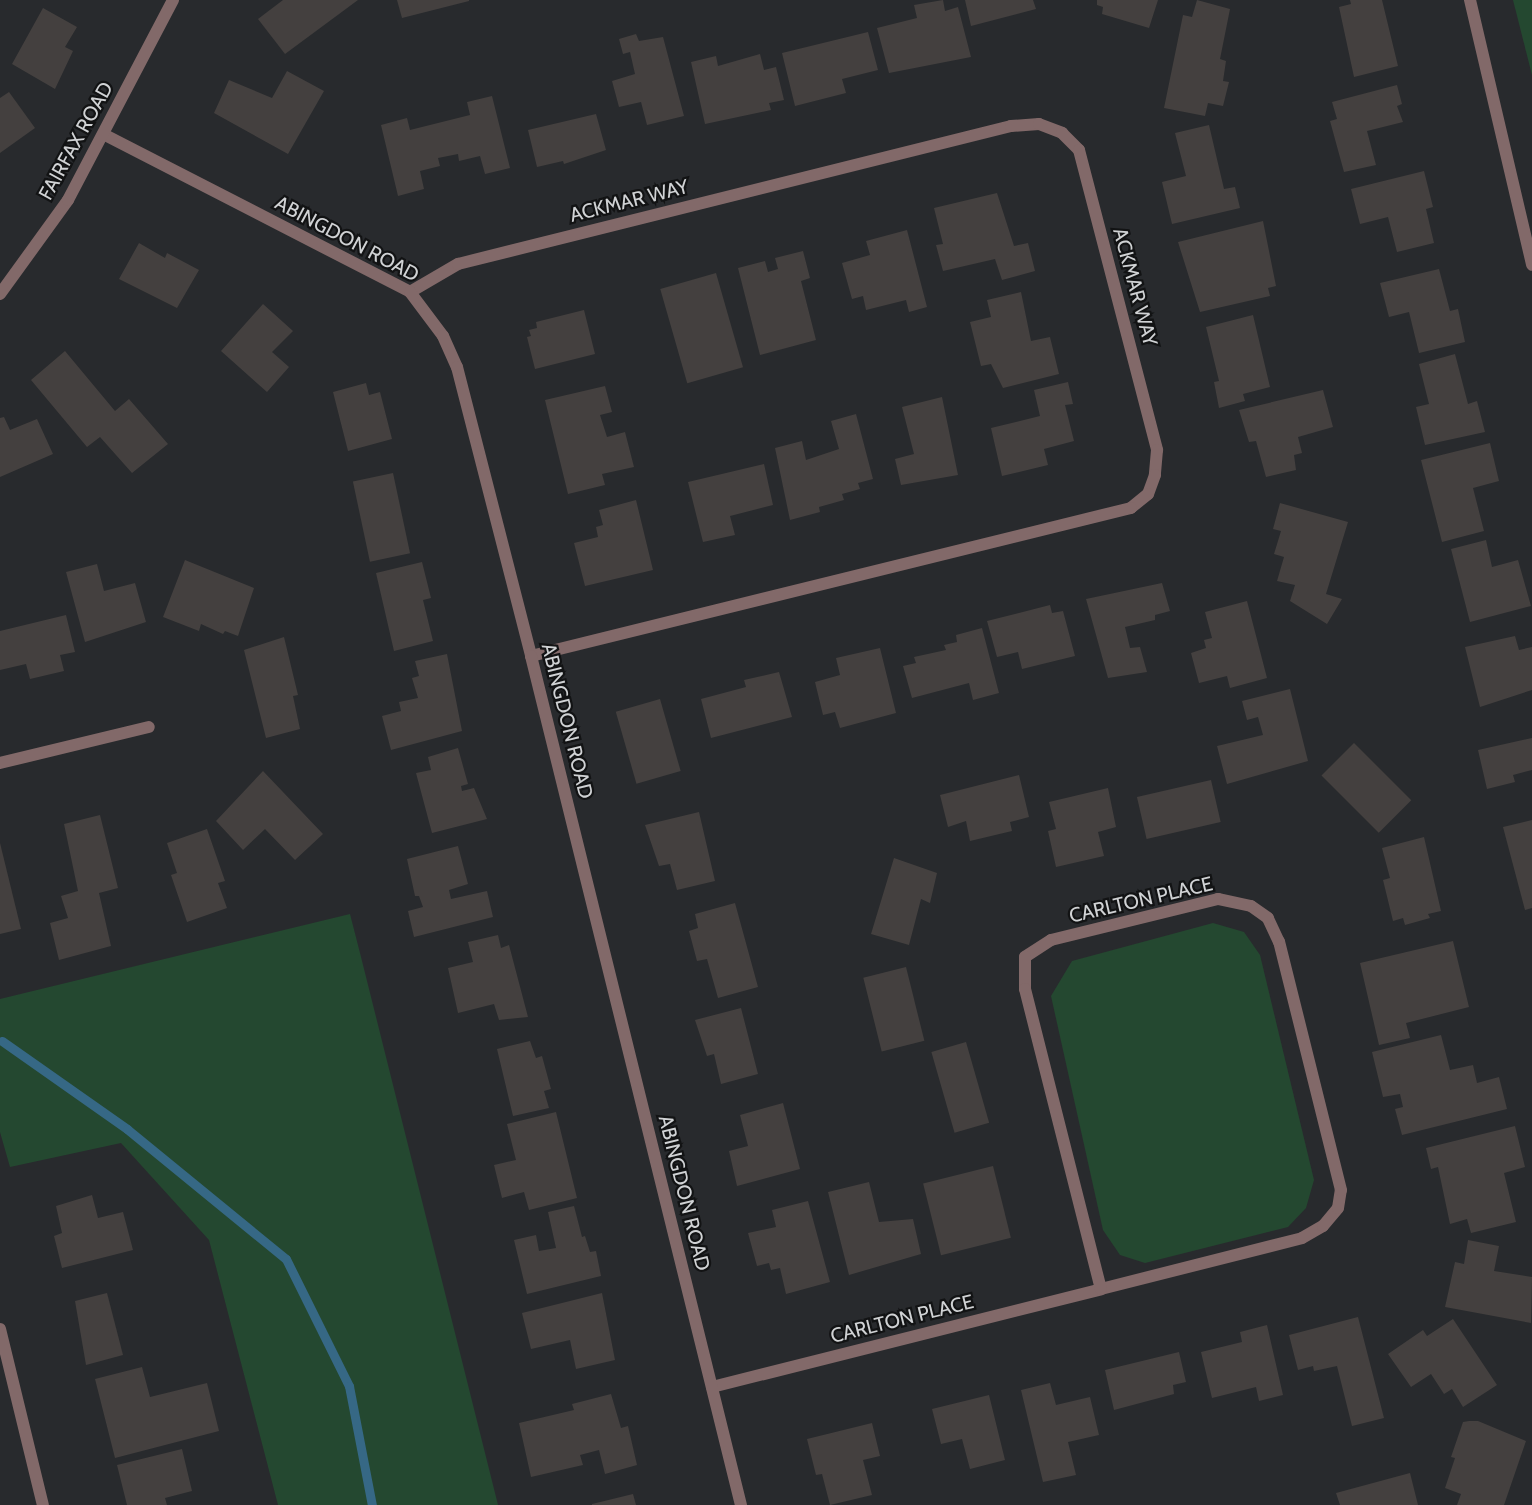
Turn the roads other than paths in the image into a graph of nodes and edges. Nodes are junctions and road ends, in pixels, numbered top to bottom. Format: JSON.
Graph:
{"nodes":[{"id":1,"x":173,"y":0,"type":"edge"},
{"id":2,"x":1470,"y":0,"type":"edge"},
{"id":3,"x":105,"y":135,"type":"junction"},
{"id":4,"x":1532,"y":265,"type":"edge"},
{"id":5,"x":3,"y":286,"type":"edge"},
{"id":6,"x":410,"y":292,"type":"junction"},
{"id":7,"x":531,"y":656,"type":"junction"},
{"id":8,"x":149,"y":727,"type":"dead end"},
{"id":9,"x":0,"y":764,"type":"edge"},
{"id":10,"x":1101,"y":1289,"type":"junction"},
{"id":11,"x":0,"y":1329,"type":"edge"},
{"id":12,"x":712,"y":1387,"type":"junction"},
{"id":13,"x":43,"y":1505,"type":"edge"},
{"id":14,"x":741,"y":1505,"type":"edge"}],
"edges":[{"from":1,"to":3,"type":"street","name":"FAIRFAX ROAD"},
{"from":2,"to":4,"type":"street"},
{"from":3,"to":5,"type":"street","name":"FAIRFAX ROAD"},
{"from":3,"to":6,"type":"street","name":"ABINGDON ROAD"},
{"from":6,"to":7,"type":"street","name":"ABINGDON ROAD"},
{"from":6,"to":7,"type":"street","name":"ACKMAR WAY"},
{"from":7,"to":12,"type":"street","name":"ABINGDON ROAD"},
{"from":8,"to":9,"type":"street"},
{"from":10,"to":10,"type":"street","name":"CARLTON PLACE"},
{"from":10,"to":12,"type":"street","name":"CARLTON PLACE"},
{"from":11,"to":13,"type":"street"},
{"from":12,"to":14,"type":"street","name":"ABINGDON ROAD"}]}
